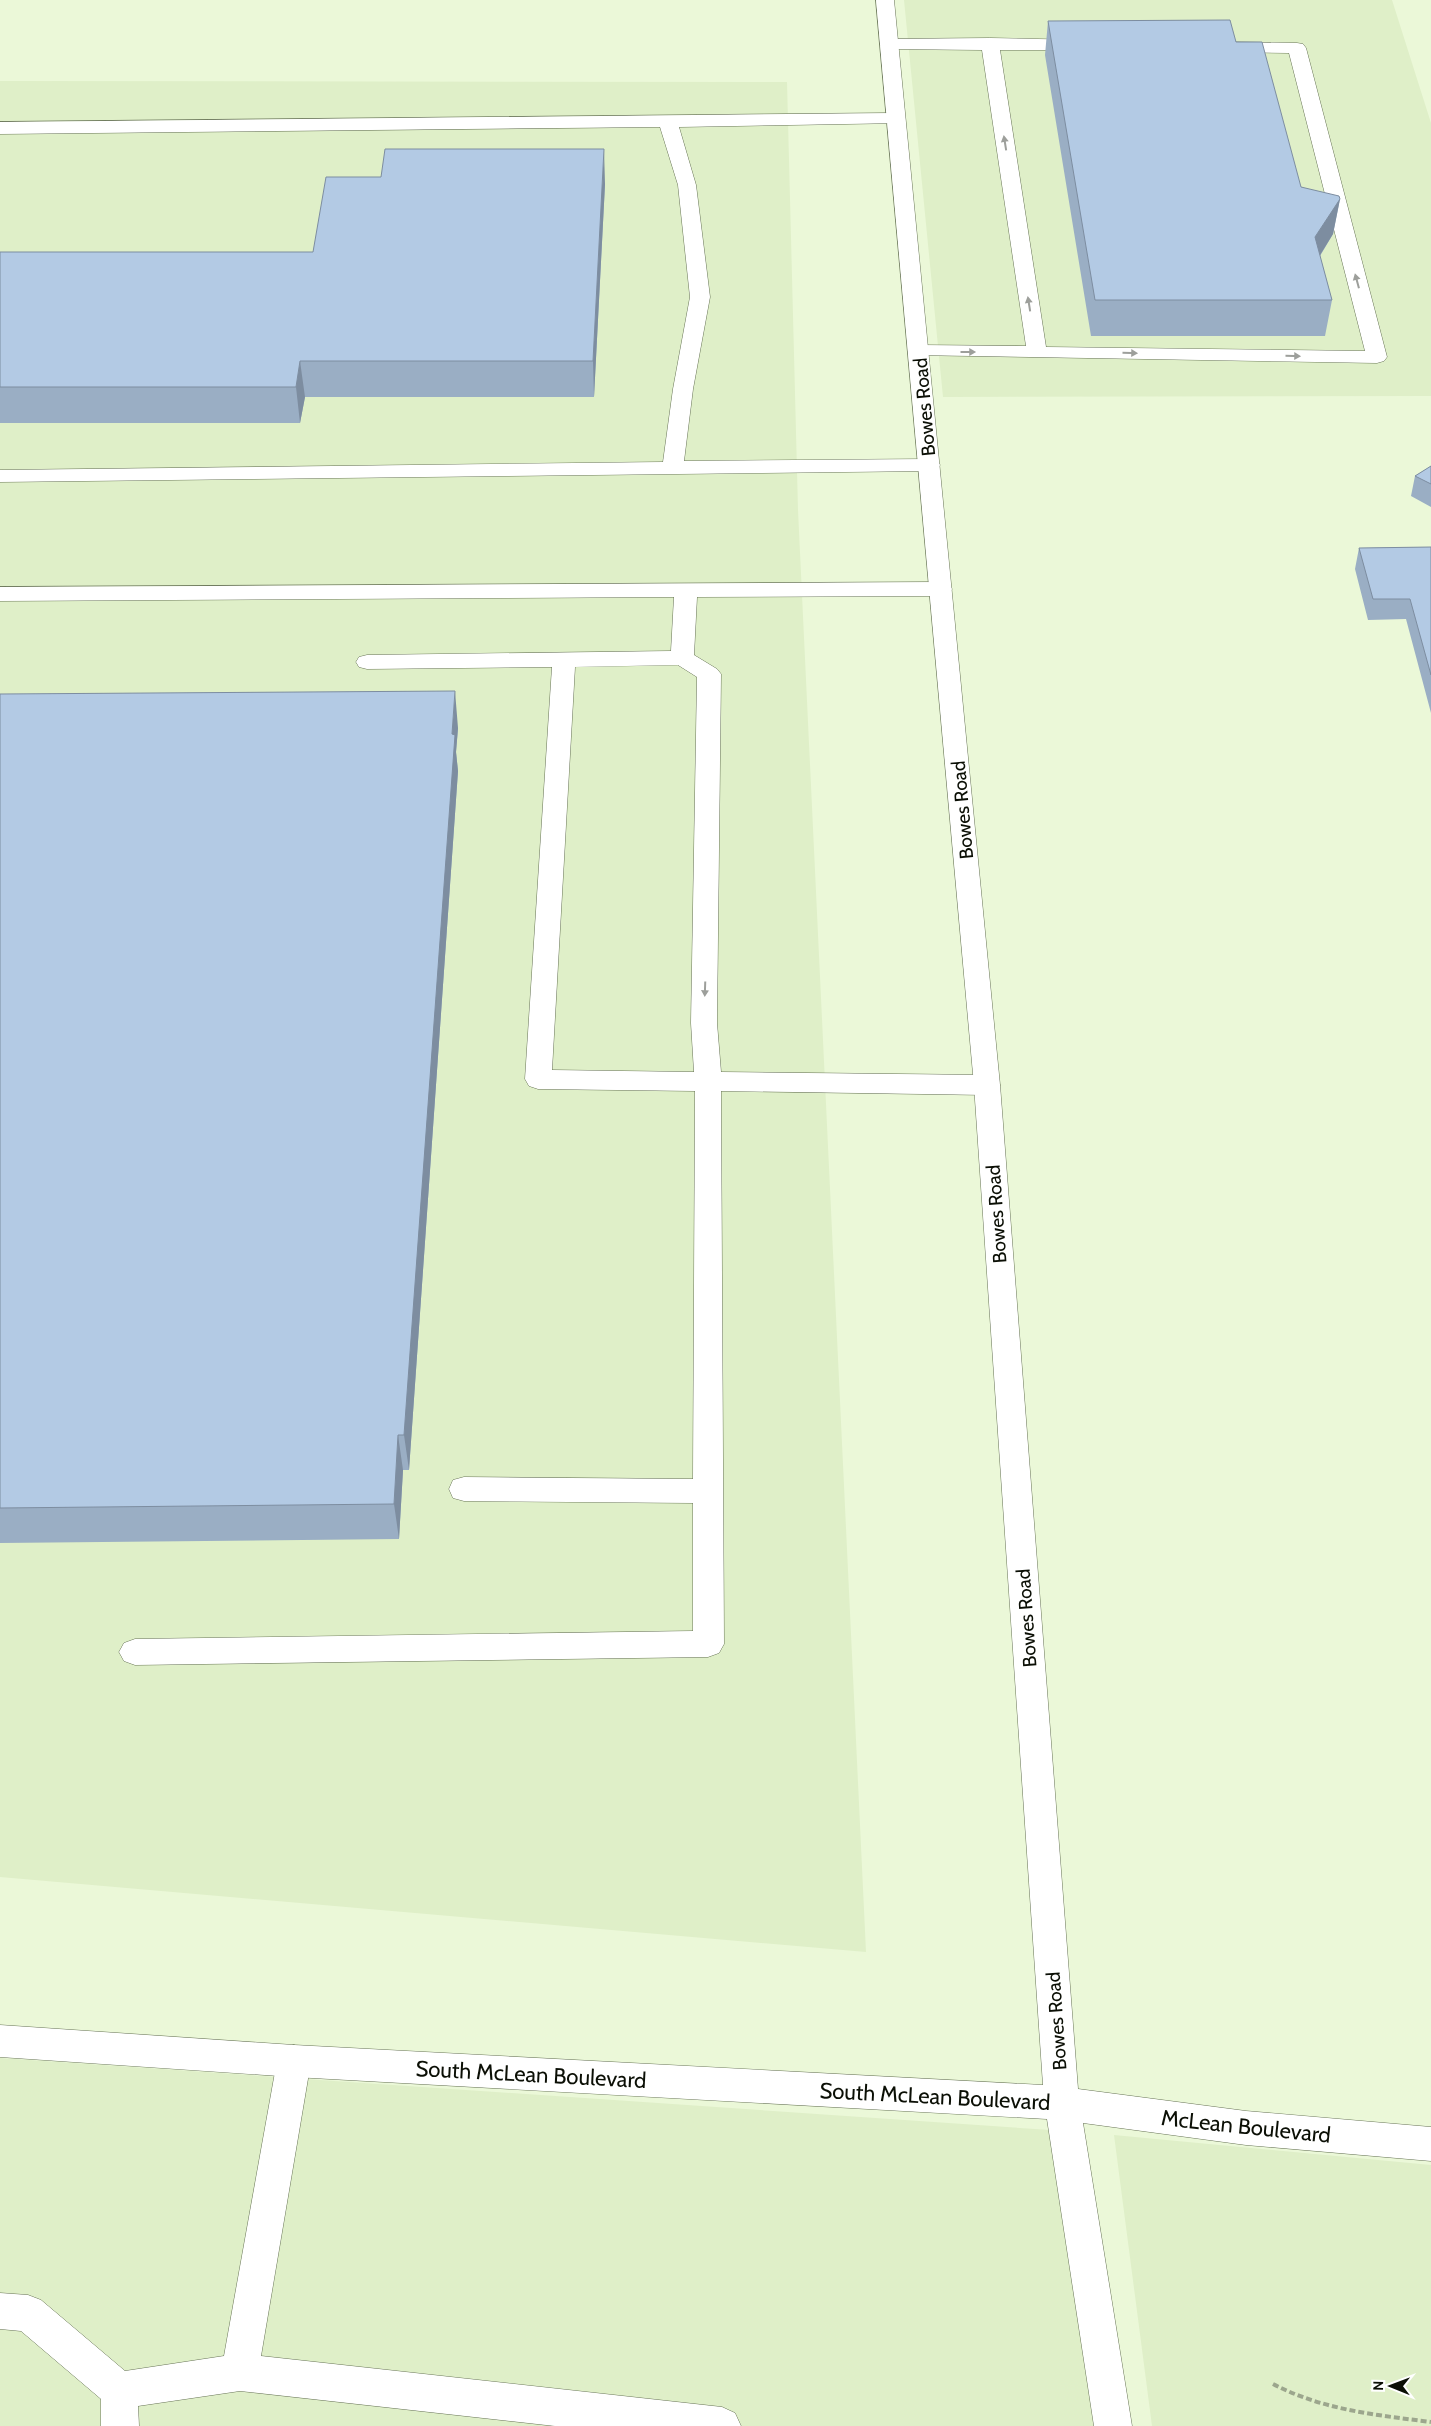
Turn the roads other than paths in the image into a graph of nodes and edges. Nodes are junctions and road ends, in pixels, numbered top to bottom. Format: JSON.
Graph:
{"nodes":[{"id":1,"x":885,"y":0,"type":"edge"},
{"id":2,"x":889,"y":44,"type":"junction"},
{"id":3,"x":990,"y":44,"type":"junction"},
{"id":4,"x":1099,"y":45,"type":"edge"},
{"id":5,"x":1208,"y":47,"type":"edge"},
{"id":6,"x":895,"y":119,"type":"junction"},
{"id":7,"x":668,"y":121,"type":"junction"},
{"id":8,"x":0,"y":128,"type":"edge"},
{"id":9,"x":919,"y":351,"type":"junction"},
{"id":10,"x":1037,"y":352,"type":"junction"},
{"id":11,"x":929,"y":465,"type":"junction"},
{"id":12,"x":673,"y":466,"type":"junction"},
{"id":13,"x":0,"y":476,"type":"edge"},
{"id":14,"x":941,"y":589,"type":"junction"},
{"id":15,"x":686,"y":590,"type":"junction"},
{"id":16,"x":0,"y":594,"type":"edge"},
{"id":17,"x":682,"y":658,"type":"junction"},
{"id":18,"x":564,"y":660,"type":"junction"},
{"id":19,"x":366,"y":662,"type":"dead end"},
{"id":20,"x":708,"y":1081,"type":"junction"},
{"id":21,"x":987,"y":1085,"type":"junction"},
{"id":22,"x":464,"y":1489,"type":"dead end"},
{"id":23,"x":707,"y":1491,"type":"junction"},
{"id":24,"x":135,"y":1652,"type":"dead end"},
{"id":25,"x":0,"y":2041,"type":"edge"},
{"id":26,"x":294,"y":2061,"type":"junction"},
{"id":27,"x":1062,"y":2103,"type":"junction"},
{"id":28,"x":1431,"y":2144,"type":"edge"},
{"id":29,"x":0,"y":2311,"type":"edge"},
{"id":30,"x":240,"y":2372,"type":"junction"},
{"id":31,"x":119,"y":2390,"type":"junction"},
{"id":32,"x":120,"y":2426,"type":"edge"},
{"id":33,"x":722,"y":2426,"type":"edge"},
{"id":34,"x":1113,"y":2426,"type":"edge"}],
"edges":[{"from":1,"to":2,"type":"main road","name":"Bowes Road"},
{"from":2,"to":3,"type":"main road"},
{"from":2,"to":6,"type":"main road","name":"Bowes Road"},
{"from":3,"to":4,"type":"main road"},
{"from":10,"to":3,"type":"main road","one_way":true},
{"from":10,"to":5,"type":"main road","one_way":true},
{"from":6,"to":7,"type":"main road"},
{"from":6,"to":9,"type":"main road","name":"Bowes Road"},
{"from":7,"to":8,"type":"main road"},
{"from":7,"to":12,"type":"main road"},
{"from":9,"to":10,"type":"main road","one_way":true},
{"from":9,"to":11,"type":"main road","name":"Bowes Road"},
{"from":11,"to":12,"type":"main road"},
{"from":11,"to":14,"type":"main road","name":"Bowes Road"},
{"from":12,"to":13,"type":"main road"},
{"from":14,"to":15,"type":"main road"},
{"from":14,"to":21,"type":"main road","name":"Bowes Road"},
{"from":15,"to":16,"type":"main road"},
{"from":15,"to":17,"type":"main road"},
{"from":17,"to":18,"type":"main road"},
{"from":17,"to":20,"type":"main road","one_way":true},
{"from":18,"to":19,"type":"main road"},
{"from":18,"to":20,"type":"main road"},
{"from":20,"to":21,"type":"main road"},
{"from":20,"to":23,"type":"main road"},
{"from":21,"to":27,"type":"main road","name":"Bowes Road"},
{"from":22,"to":23,"type":"main road"},
{"from":23,"to":24,"type":"main road"},
{"from":25,"to":26,"type":"main road","name":"South McLean Boulevard"},
{"from":26,"to":27,"type":"main road","name":"South McLean Boulevard"},
{"from":26,"to":30,"type":"main road"},
{"from":27,"to":28,"type":"main road","name":"McLean Boulevard"},
{"from":27,"to":34,"type":"main road","name":"Bowes Road"},
{"from":29,"to":31,"type":"main road"},
{"from":30,"to":31,"type":"main road"},
{"from":30,"to":33,"type":"main road"},
{"from":31,"to":32,"type":"main road"}]}
